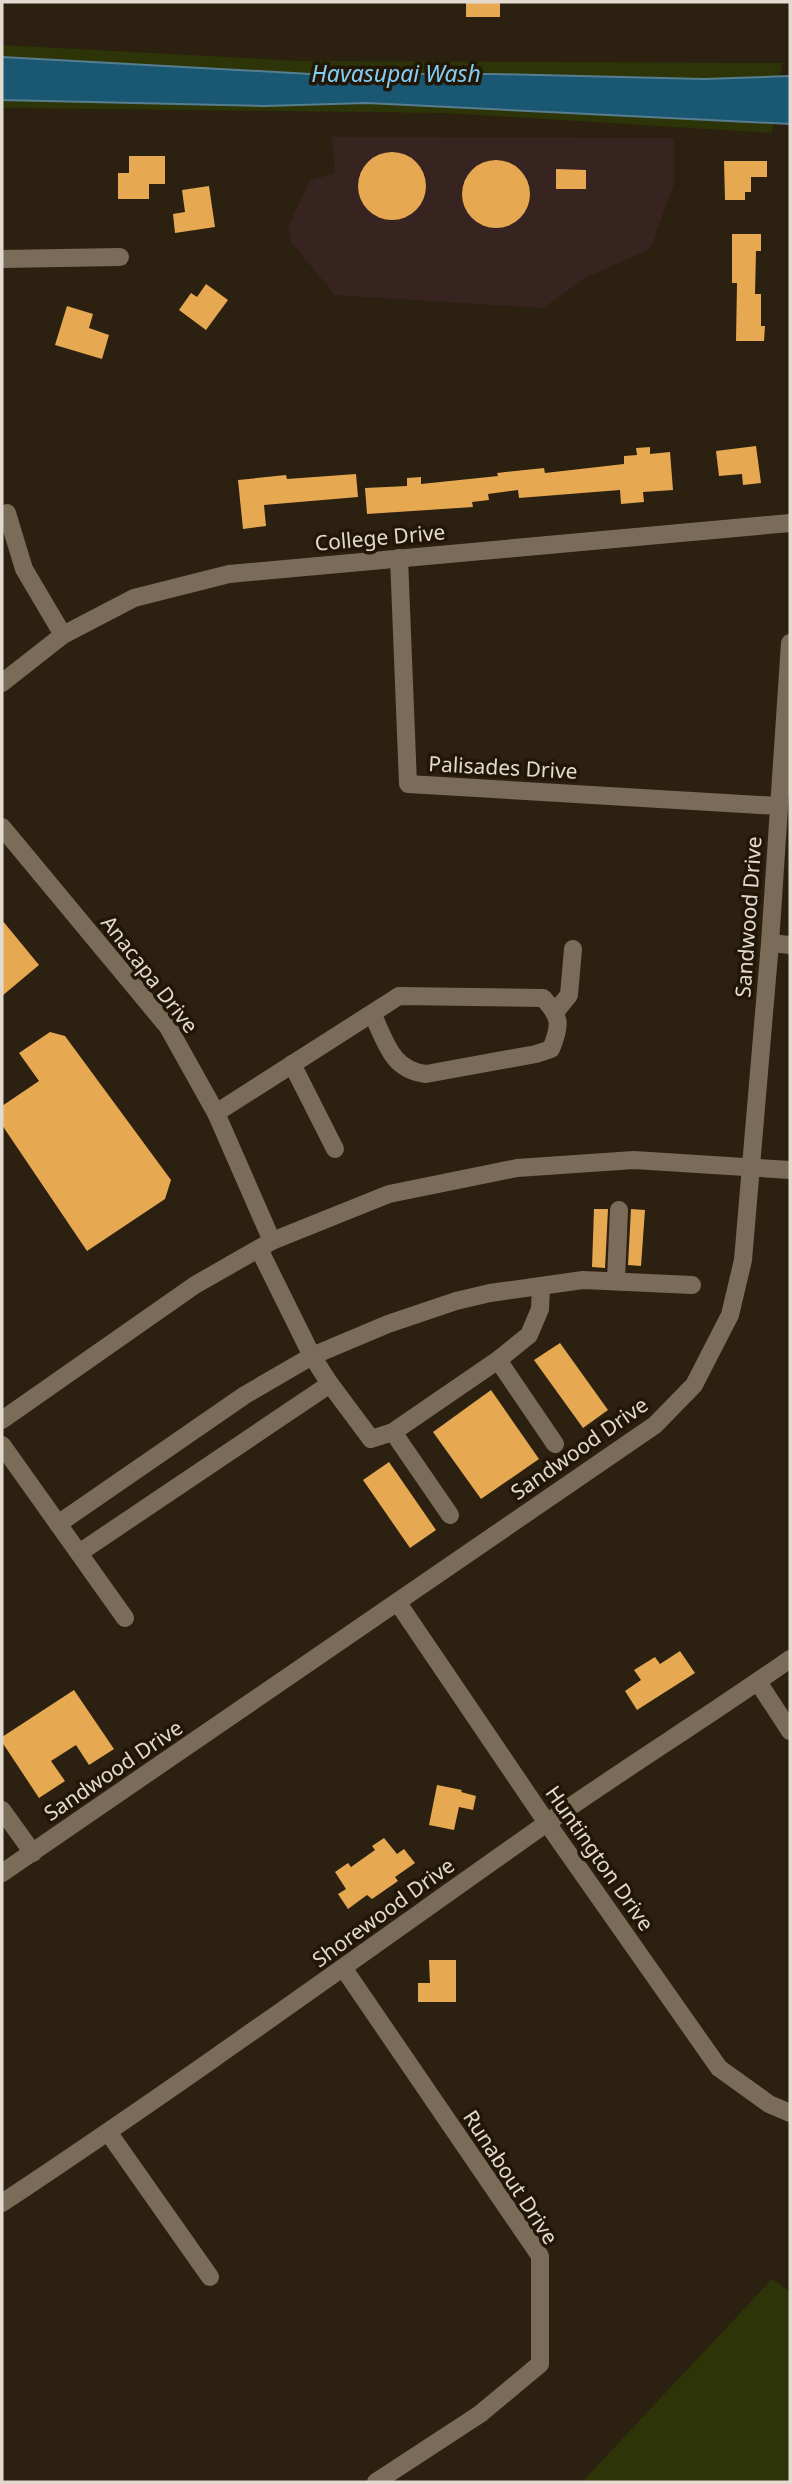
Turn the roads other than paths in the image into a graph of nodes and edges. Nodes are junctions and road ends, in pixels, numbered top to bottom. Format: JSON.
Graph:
{"nodes":[{"id":1,"x":121,"y":257,"type":"dead end"},
{"id":2,"x":2,"y":260,"type":"edge"},
{"id":3,"x":7,"y":513,"type":"dead end"},
{"id":4,"x":790,"y":523,"type":"edge"},
{"id":5,"x":398,"y":558,"type":"junction"},
{"id":6,"x":63,"y":635,"type":"junction"},
{"id":7,"x":790,"y":643,"type":"edge"},
{"id":8,"x":2,"y":683,"type":"edge"},
{"id":9,"x":787,"y":736,"type":"edge"},
{"id":10,"x":778,"y":806,"type":"junction"},
{"id":11,"x":2,"y":828,"type":"edge"},
{"id":12,"x":770,"y":943,"type":"junction"},
{"id":13,"x":790,"y":945,"type":"edge"},
{"id":14,"x":573,"y":948,"type":"dead end"},
{"id":15,"x":556,"y":1012,"type":"junction"},
{"id":16,"x":372,"y":1013,"type":"junction"},
{"id":17,"x":292,"y":1064,"type":"junction"},
{"id":18,"x":216,"y":1113,"type":"junction"},
{"id":19,"x":335,"y":1149,"type":"dead end"},
{"id":20,"x":750,"y":1167,"type":"junction"},
{"id":21,"x":790,"y":1170,"type":"edge"},
{"id":22,"x":619,"y":1210,"type":"dead end"},
{"id":23,"x":266,"y":1245,"type":"junction"},
{"id":24,"x":616,"y":1280,"type":"junction"},
{"id":25,"x":692,"y":1285,"type":"dead end"},
{"id":26,"x":541,"y":1286,"type":"junction"},
{"id":27,"x":312,"y":1356,"type":"junction"},
{"id":28,"x":498,"y":1360,"type":"junction"},
{"id":29,"x":330,"y":1384,"type":"junction"},
{"id":30,"x":2,"y":1420,"type":"edge"},
{"id":31,"x":393,"y":1432,"type":"junction"},
{"id":32,"x":555,"y":1444,"type":"dead end"},
{"id":33,"x":2,"y":1445,"type":"edge"},
{"id":34,"x":450,"y":1515,"type":"dead end"},
{"id":35,"x":58,"y":1524,"type":"junction"},
{"id":36,"x":79,"y":1553,"type":"junction"},
{"id":37,"x":398,"y":1603,"type":"junction"},
{"id":38,"x":125,"y":1618,"type":"dead end"},
{"id":39,"x":790,"y":1659,"type":"edge"},
{"id":40,"x":758,"y":1682,"type":"junction"},
{"id":41,"x":790,"y":1731,"type":"edge"},
{"id":42,"x":2,"y":1810,"type":"edge"},
{"id":43,"x":547,"y":1823,"type":"junction"},
{"id":44,"x":33,"y":1853,"type":"junction"},
{"id":45,"x":2,"y":1873,"type":"edge"},
{"id":46,"x":344,"y":1969,"type":"junction"},
{"id":47,"x":790,"y":2113,"type":"edge"},
{"id":48,"x":108,"y":2132,"type":"junction"},
{"id":49,"x":2,"y":2203,"type":"edge"},
{"id":50,"x":210,"y":2277,"type":"dead end"},
{"id":51,"x":376,"y":2482,"type":"edge"}],
"edges":[{"from":1,"to":2,"type":"street"},
{"from":3,"to":6,"type":"street"},
{"from":4,"to":5,"type":"street","name":"College Drive"},
{"from":5,"to":6,"type":"street","name":"College Drive"},
{"from":5,"to":10,"type":"street","name":"Palisades Drive"},
{"from":6,"to":8,"type":"street","name":"College Drive"},
{"from":7,"to":9,"type":"street","name":"Sandwood Drive"},
{"from":9,"to":10,"type":"street","name":"Sandwood Drive"},
{"from":10,"to":12,"type":"street","name":"Sandwood Drive"},
{"from":11,"to":18,"type":"street","name":"Anacapa Drive"},
{"from":12,"to":13,"type":"street"},
{"from":12,"to":20,"type":"street","name":"Sandwood Drive"},
{"from":14,"to":15,"type":"street"},
{"from":15,"to":16,"type":"street"},
{"from":15,"to":16,"type":"street"},
{"from":16,"to":17,"type":"street"},
{"from":17,"to":18,"type":"street"},
{"from":17,"to":19,"type":"street"},
{"from":18,"to":23,"type":"street","name":"Anacapa Drive"},
{"from":20,"to":21,"type":"street"},
{"from":20,"to":23,"type":"street"},
{"from":20,"to":37,"type":"street","name":"Sandwood Drive"},
{"from":22,"to":24,"type":"street"},
{"from":23,"to":27,"type":"street","name":"Anacapa Drive"},
{"from":23,"to":30,"type":"street"},
{"from":24,"to":25,"type":"street"},
{"from":24,"to":26,"type":"street"},
{"from":26,"to":27,"type":"street"},
{"from":26,"to":28,"type":"street"},
{"from":27,"to":29,"type":"street","name":"Anacapa Drive"},
{"from":27,"to":35,"type":"street"},
{"from":28,"to":31,"type":"street"},
{"from":28,"to":32,"type":"street"},
{"from":29,"to":31,"type":"street","name":"Anacapa Drive"},
{"from":29,"to":36,"type":"street"},
{"from":31,"to":34,"type":"street"},
{"from":33,"to":35,"type":"street"},
{"from":35,"to":36,"type":"street"},
{"from":36,"to":38,"type":"street"},
{"from":37,"to":43,"type":"street","name":"Huntington Drive"},
{"from":37,"to":44,"type":"street","name":"Sandwood Drive"},
{"from":39,"to":40,"type":"street","name":"Shorewood Drive"},
{"from":40,"to":41,"type":"street"},
{"from":40,"to":43,"type":"street","name":"Shorewood Drive"},
{"from":42,"to":44,"type":"street"},
{"from":43,"to":46,"type":"street","name":"Shorewood Drive"},
{"from":43,"to":47,"type":"street","name":"Huntington Drive"},
{"from":44,"to":45,"type":"street","name":"Sandwood Drive"},
{"from":46,"to":48,"type":"street","name":"Shorewood Drive"},
{"from":46,"to":51,"type":"street","name":"Runabout Drive"},
{"from":48,"to":49,"type":"street","name":"Shorewood Drive"},
{"from":48,"to":50,"type":"street"}]}
